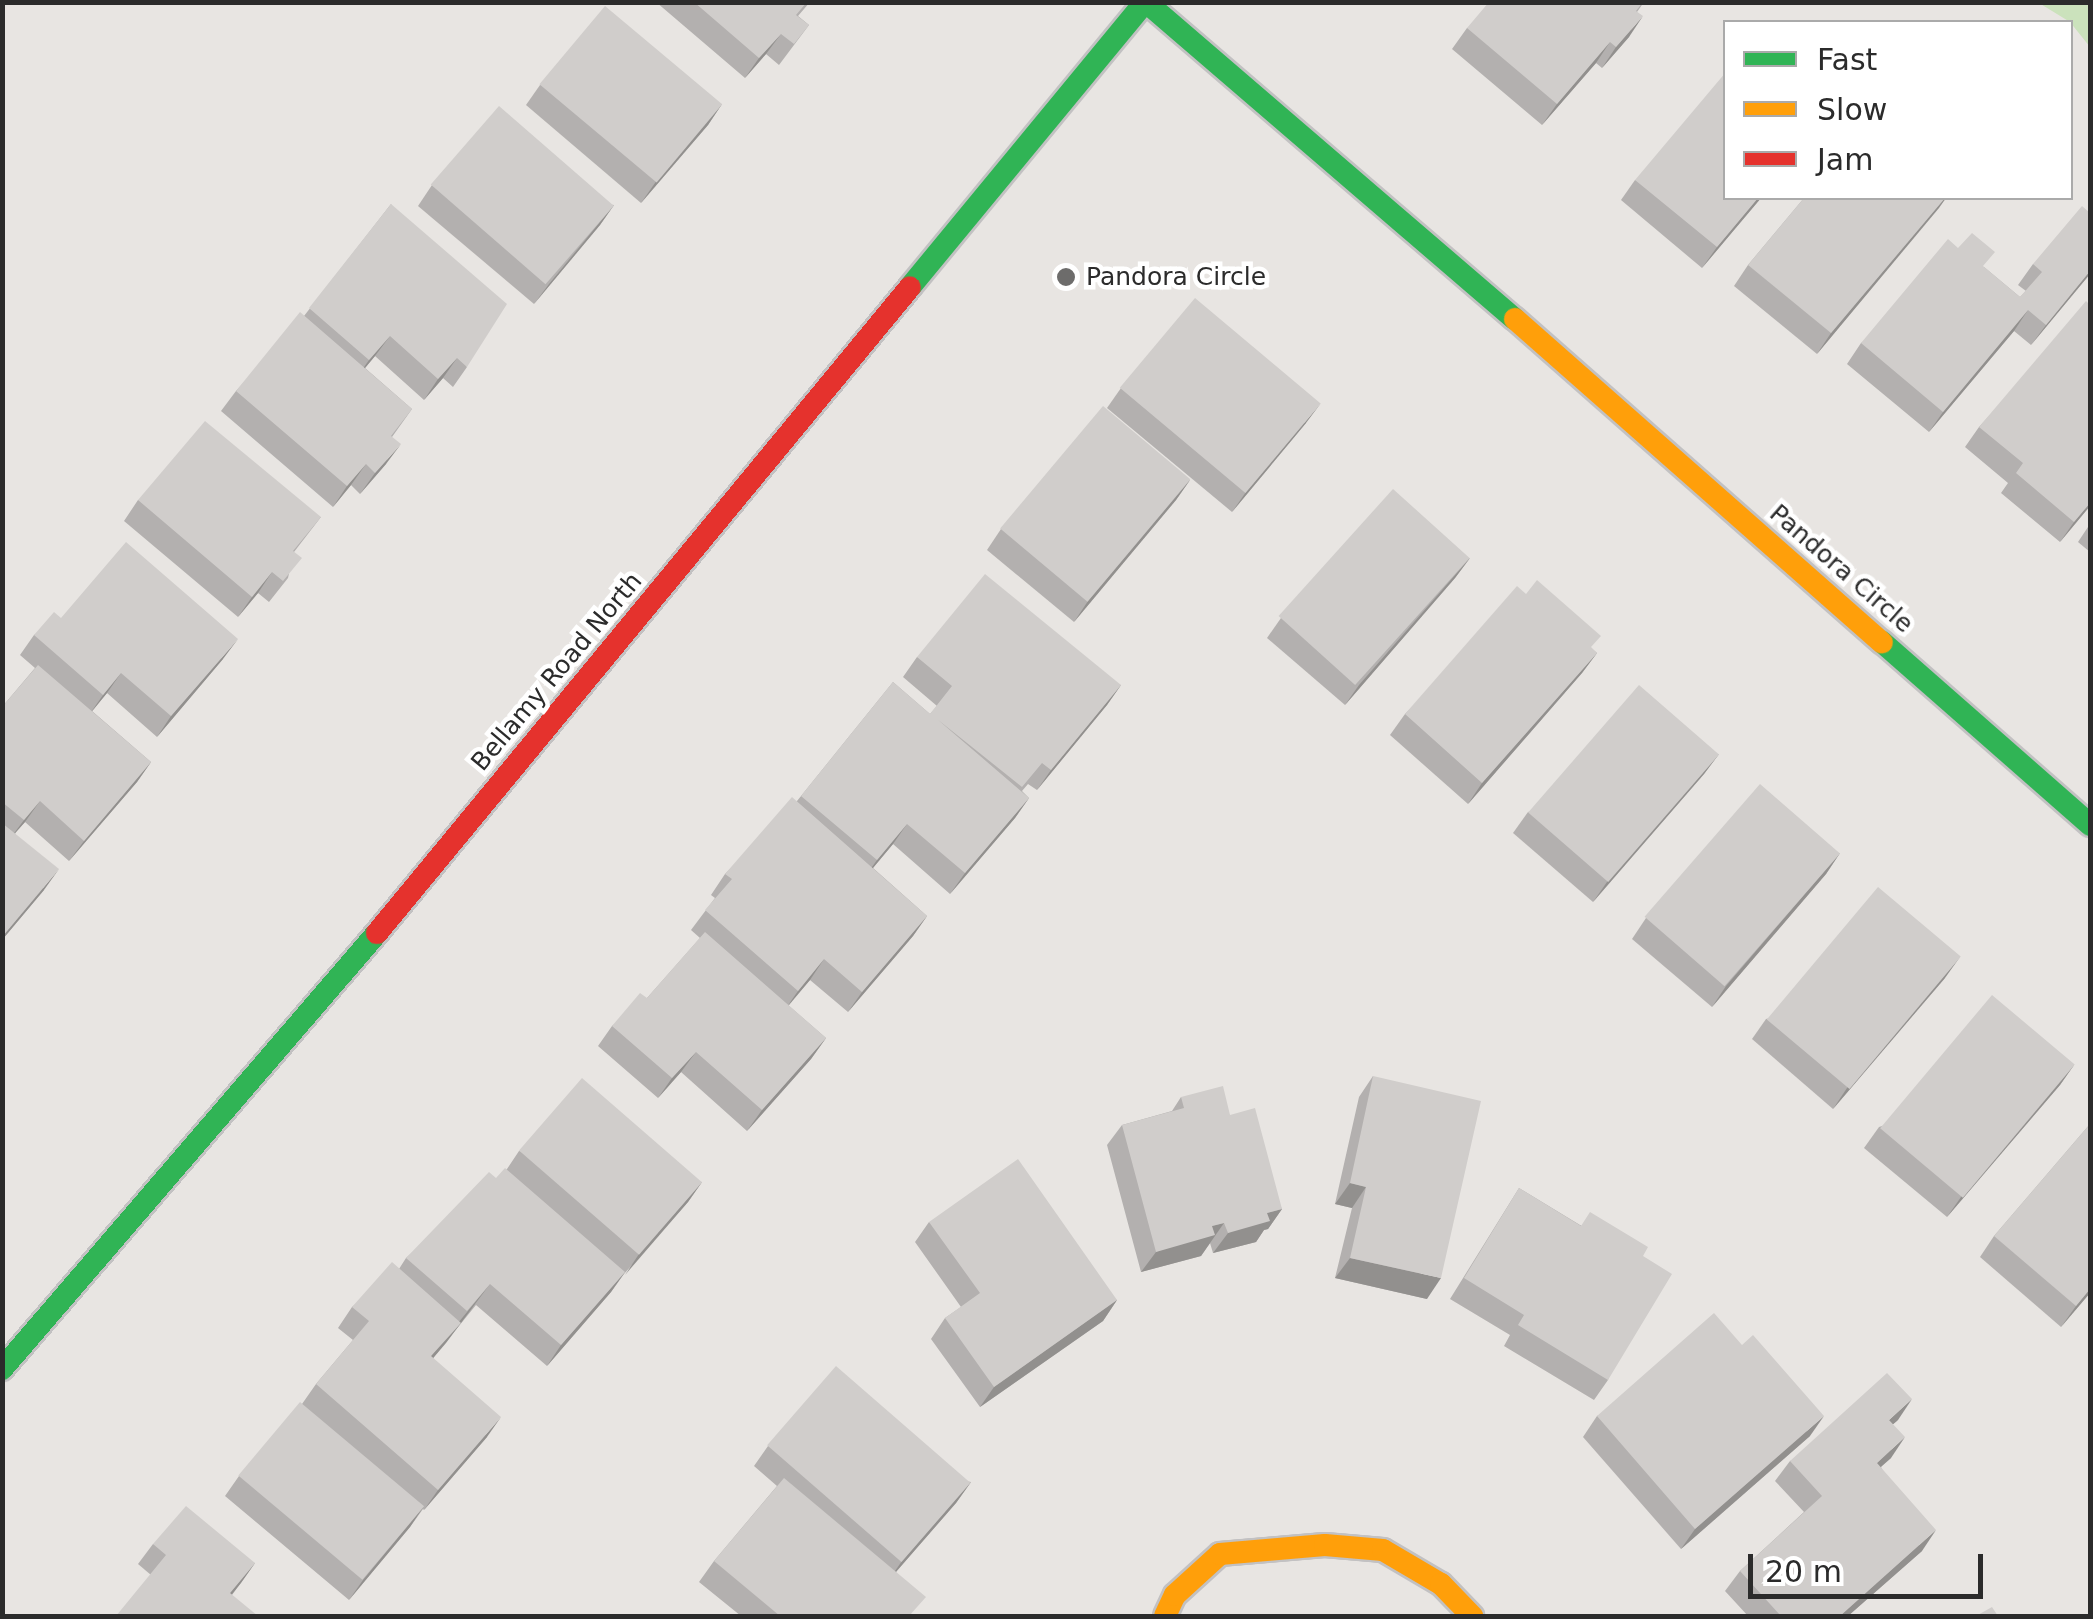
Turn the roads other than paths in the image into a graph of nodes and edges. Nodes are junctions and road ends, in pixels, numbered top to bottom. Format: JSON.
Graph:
{"nodes":[{"id":1,"x":1145,"y":2,"type":"edge"},
{"id":2,"x":2090,"y":825,"type":"edge"},
{"id":3,"x":2,"y":1369,"type":"edge"},
{"id":4,"x":1164,"y":1616,"type":"edge"},
{"id":5,"x":1472,"y":1616,"type":"edge"}],
"edges":[{"from":1,"to":2,"type":"street","name":"Pandora Circle"},
{"from":1,"to":3,"type":"street","name":"Bellamy Road North"},
{"from":4,"to":5,"type":"street"}]}
